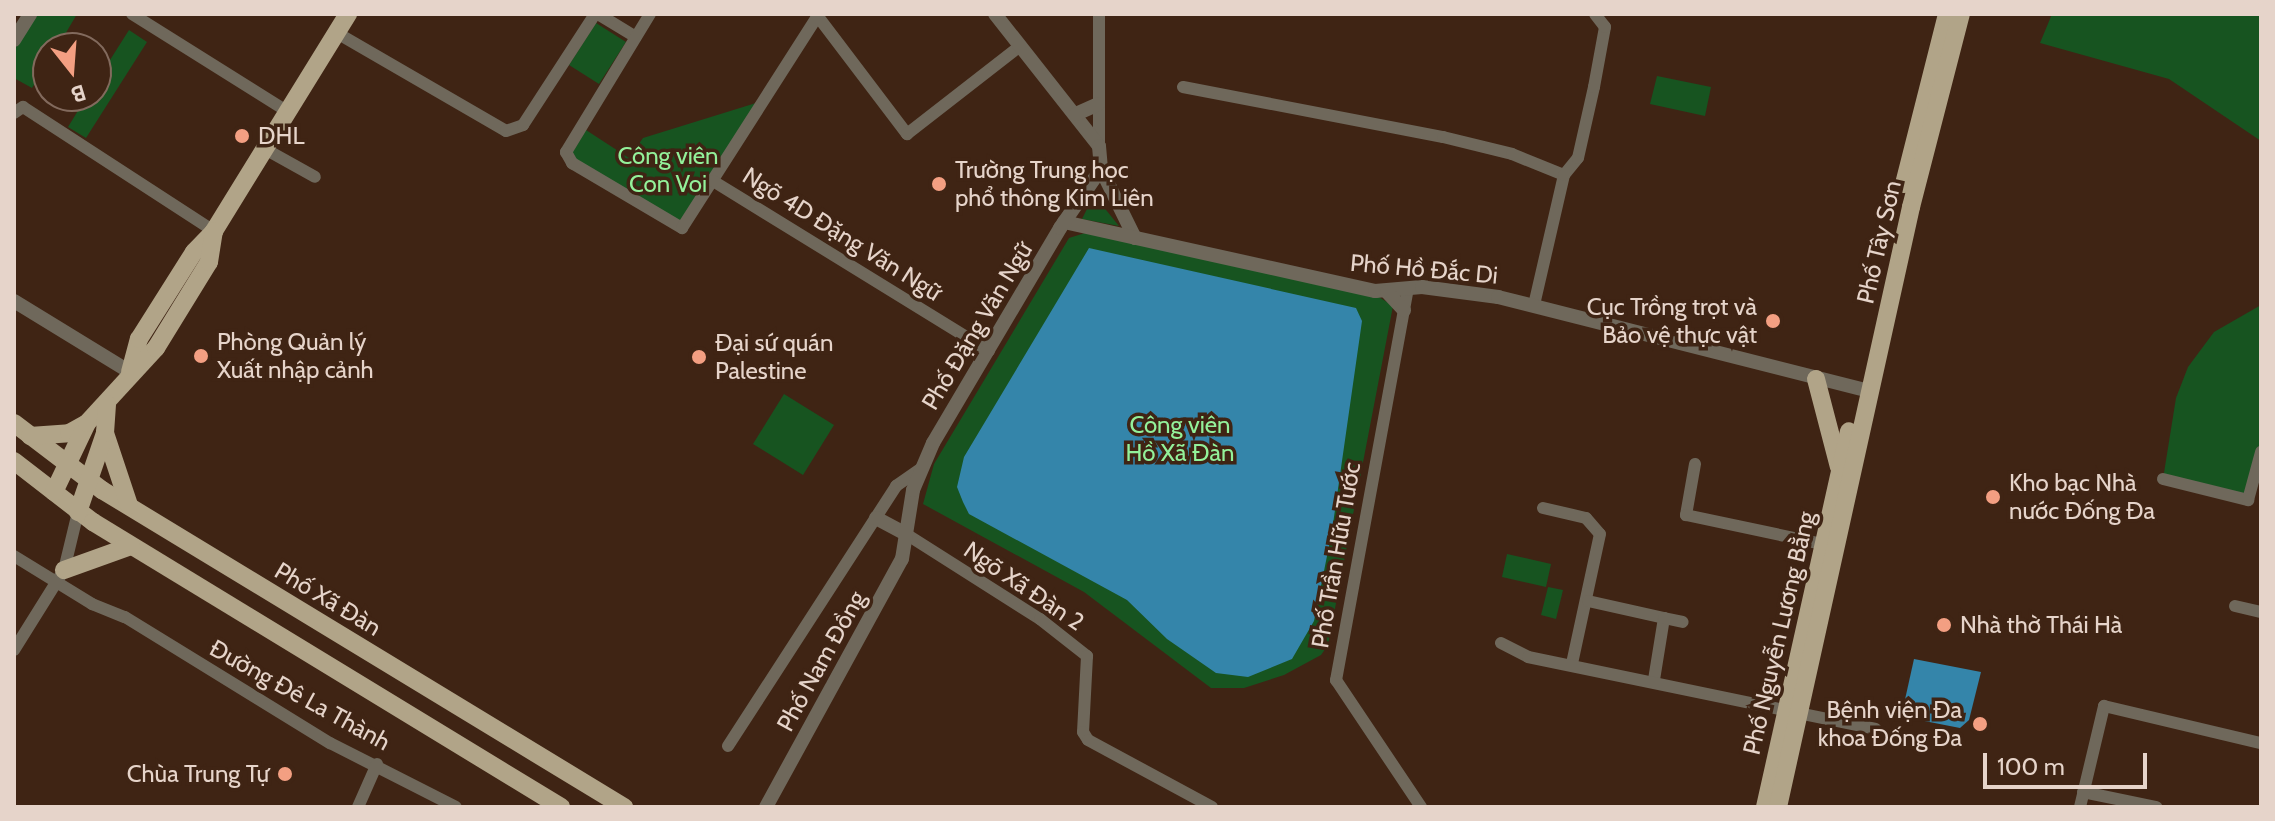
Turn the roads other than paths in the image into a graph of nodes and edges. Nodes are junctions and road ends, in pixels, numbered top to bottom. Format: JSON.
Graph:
{"nodes":[{"id":1,"x":30,"y":14,"type":"edge"},
{"id":2,"x":132,"y":14,"type":"edge"},
{"id":3,"x":348,"y":14,"type":"edge"},
{"id":4,"x":597,"y":14,"type":"edge"},
{"id":5,"x":650,"y":14,"type":"edge"},
{"id":6,"x":817,"y":14,"type":"edge"},
{"id":7,"x":995,"y":14,"type":"edge"},
{"id":8,"x":1099,"y":14,"type":"edge"},
{"id":9,"x":1595,"y":14,"type":"edge"},
{"id":10,"x":1947,"y":14,"type":"edge"},
{"id":11,"x":1961,"y":14,"type":"edge"},
{"id":12,"x":337,"y":33,"type":"junction"},
{"id":13,"x":636,"y":37,"type":"junction"},
{"id":14,"x":14,"y":40,"type":"edge"},
{"id":15,"x":1020,"y":46,"type":"junction"},
{"id":16,"x":1183,"y":87,"type":"dead end"},
{"id":17,"x":1098,"y":104,"type":"junction"},
{"id":18,"x":288,"y":112,"type":"junction"},
{"id":19,"x":14,"y":113,"type":"edge"},
{"id":20,"x":1076,"y":114,"type":"junction"},
{"id":21,"x":1099,"y":146,"type":"junction"},
{"id":22,"x":265,"y":149,"type":"junction"},
{"id":23,"x":1101,"y":169,"type":"junction"},
{"id":24,"x":1564,"y":175,"type":"junction"},
{"id":25,"x":315,"y":177,"type":"dead end"},
{"id":26,"x":713,"y":181,"type":"junction"},
{"id":27,"x":1064,"y":222,"type":"junction"},
{"id":28,"x":214,"y":231,"type":"junction"},
{"id":29,"x":1135,"y":238,"type":"junction"},
{"id":30,"x":1408,"y":288,"type":"junction"},
{"id":31,"x":1387,"y":292,"type":"junction"},
{"id":32,"x":14,"y":301,"type":"edge"},
{"id":33,"x":1534,"y":305,"type":"junction"},
{"id":34,"x":1404,"y":310,"type":"junction"},
{"id":35,"x":989,"y":351,"type":"junction"},
{"id":36,"x":130,"y":372,"type":"junction"},
{"id":37,"x":1816,"y":379,"type":"junction"},
{"id":38,"x":1864,"y":390,"type":"junction"},
{"id":39,"x":107,"y":404,"type":"junction"},
{"id":40,"x":14,"y":423,"type":"edge"},
{"id":41,"x":87,"y":423,"type":"junction"},
{"id":42,"x":105,"y":433,"type":"junction"},
{"id":43,"x":30,"y":436,"type":"junction"},
{"id":44,"x":2261,"y":452,"type":"edge"},
{"id":45,"x":14,"y":461,"type":"edge"},
{"id":46,"x":64,"y":463,"type":"junction"},
{"id":47,"x":1695,"y":464,"type":"dead end"},
{"id":48,"x":922,"y":468,"type":"junction"},
{"id":49,"x":1845,"y":476,"type":"junction"},
{"id":50,"x":2163,"y":479,"type":"dead end"},
{"id":51,"x":87,"y":480,"type":"junction"},
{"id":52,"x":54,"y":492,"type":"junction"},
{"id":53,"x":129,"y":505,"type":"junction"},
{"id":54,"x":1543,"y":508,"type":"dead end"},
{"id":55,"x":78,"y":512,"type":"junction"},
{"id":56,"x":876,"y":518,"type":"junction"},
{"id":57,"x":906,"y":534,"type":"junction"},
{"id":58,"x":1823,"y":544,"type":"junction"},
{"id":59,"x":131,"y":546,"type":"junction"},
{"id":60,"x":14,"y":556,"type":"edge"},
{"id":61,"x":60,"y":577,"type":"junction"},
{"id":62,"x":254,"y":582,"type":"junction"},
{"id":63,"x":1588,"y":601,"type":"junction"},
{"id":64,"x":2235,"y":606,"type":"dead end"},
{"id":65,"x":2261,"y":612,"type":"edge"},
{"id":66,"x":238,"y":613,"type":"junction"},
{"id":67,"x":1664,"y":618,"type":"junction"},
{"id":68,"x":1683,"y":622,"type":"dead end"},
{"id":69,"x":1501,"y":643,"type":"dead end"},
{"id":70,"x":14,"y":650,"type":"edge"},
{"id":71,"x":1572,"y":664,"type":"junction"},
{"id":72,"x":1654,"y":680,"type":"junction"},
{"id":73,"x":1793,"y":711,"type":"junction"},
{"id":74,"x":1876,"y":729,"type":"dead end"},
{"id":75,"x":2261,"y":743,"type":"edge"},
{"id":76,"x":728,"y":746,"type":"dead end"},
{"id":77,"x":377,"y":764,"type":"junction"},
{"id":78,"x":2083,"y":792,"type":"junction"},
{"id":79,"x":358,"y":807,"type":"edge"},
{"id":80,"x":456,"y":807,"type":"edge"},
{"id":81,"x":561,"y":807,"type":"edge"},
{"id":82,"x":624,"y":807,"type":"edge"},
{"id":83,"x":766,"y":807,"type":"edge"},
{"id":84,"x":1212,"y":807,"type":"edge"},
{"id":85,"x":1421,"y":807,"type":"edge"},
{"id":86,"x":1765,"y":807,"type":"edge"},
{"id":87,"x":1778,"y":807,"type":"edge"},
{"id":88,"x":2080,"y":807,"type":"edge"},
{"id":89,"x":2156,"y":807,"type":"edge"}],
"edges":[{"from":1,"to":14,"type":"street"},
{"from":2,"to":18,"type":"street"},
{"from":3,"to":12,"type":"main road"},
{"from":4,"to":12,"type":"street"},
{"from":4,"to":13,"type":"street"},
{"from":5,"to":13,"type":"street"},
{"from":6,"to":15,"type":"street"},
{"from":6,"to":26,"type":"street"},
{"from":7,"to":15,"type":"street"},
{"from":8,"to":17,"type":"street"},
{"from":9,"to":24,"type":"street"},
{"from":10,"to":38,"type":"main road","name":"Phố Tây Sơn"},
{"from":11,"to":38,"type":"main road","name":"Phố Tây Sơn"},
{"from":12,"to":18,"type":"main road"},
{"from":13,"to":26,"type":"street"},
{"from":15,"to":20,"type":"street"},
{"from":16,"to":24,"type":"street"},
{"from":17,"to":20,"type":"street"},
{"from":17,"to":21,"type":"street"},
{"from":18,"to":22,"type":"main road"},
{"from":19,"to":28,"type":"street"},
{"from":20,"to":21,"type":"street"},
{"from":21,"to":23,"type":"street"},
{"from":22,"to":25,"type":"street"},
{"from":22,"to":28,"type":"main road"},
{"from":23,"to":27,"type":"street","name":"Phố Đặng Văn Ngữ"},
{"from":23,"to":29,"type":"street"},
{"from":24,"to":33,"type":"street"},
{"from":26,"to":35,"type":"street","name":"Ngõ 4D Đặng Văn Ngữ"},
{"from":27,"to":29,"type":"street","name":"Phố Hồ Đắc Di"},
{"from":27,"to":35,"type":"street","name":"Phố Đặng Văn Ngữ"},
{"from":28,"to":36,"type":"main road"},
{"from":29,"to":31,"type":"street","name":"Phố Hồ Đắc Di"},
{"from":30,"to":31,"type":"street","name":"Phố Hồ Đắc Di"},
{"from":30,"to":33,"type":"street","name":"Phố Hồ Đắc Di"},
{"from":30,"to":34,"type":"street","name":"Phố Trần Hữu Tước"},
{"from":31,"to":34,"type":"street"},
{"from":32,"to":36,"type":"street"},
{"from":33,"to":37,"type":"street","name":"Phố Hồ Đắc Di"},
{"from":34,"to":85,"type":"street","name":"Phố Trần Hữu Tước"},
{"from":35,"to":48,"type":"street","name":"Phố Đặng Văn Ngữ"},
{"from":36,"to":39,"type":"main road"},
{"from":37,"to":38,"type":"street","name":"Phố Hồ Đắc Di"},
{"from":37,"to":49,"type":"main road"},
{"from":38,"to":49,"type":"main road","name":"Phố Tây Sơn"},
{"from":39,"to":41,"type":"main road"},
{"from":39,"to":42,"type":"main road"},
{"from":40,"to":43,"type":"main road","name":"Phố Xã Đàn"},
{"from":41,"to":43,"type":"main road"},
{"from":41,"to":46,"type":"main road"},
{"from":42,"to":51,"type":"main road"},
{"from":42,"to":53,"type":"main road"},
{"from":43,"to":46,"type":"main road","name":"Phố Xã Đàn"},
{"from":44,"to":50,"type":"street"},
{"from":45,"to":52,"type":"main road"},
{"from":46,"to":51,"type":"main road","name":"Phố Xã Đàn"},
{"from":46,"to":52,"type":"main road"},
{"from":47,"to":58,"type":"street"},
{"from":48,"to":56,"type":"street","name":"Phố Đặng Văn Ngữ"},
{"from":48,"to":57,"type":"street","name":"Phố Đặng Văn Ngữ"},
{"from":49,"to":58,"type":"main road","name":"Phố Nguyễn Lương Bằng"},
{"from":49,"to":73,"type":"main road","name":"Phố Nguyễn Lương Bằng"},
{"from":51,"to":53,"type":"main road","name":"Phố Xã Đàn"},
{"from":51,"to":55,"type":"main road"},
{"from":52,"to":55,"type":"main road"},
{"from":53,"to":62,"type":"main road","name":"Phố Xã Đàn"},
{"from":54,"to":63,"type":"street"},
{"from":55,"to":59,"type":"main road"},
{"from":55,"to":61,"type":"street"},
{"from":56,"to":57,"type":"street"},
{"from":56,"to":76,"type":"street","name":"Phố Đặng Văn Ngữ"},
{"from":57,"to":83,"type":"street","name":"Phố Nam Đồng"},
{"from":57,"to":84,"type":"street","name":"Ngõ Xã Đàn 2"},
{"from":58,"to":73,"type":"main road","name":"Phố Nguyễn Lương Bằng"},
{"from":59,"to":61,"type":"main road"},
{"from":59,"to":66,"type":"main road"},
{"from":60,"to":61,"type":"street","name":"Đường Đê La Thành"},
{"from":61,"to":70,"type":"street"},
{"from":61,"to":77,"type":"street","name":"Đường Đê La Thành"},
{"from":62,"to":66,"type":"main road"},
{"from":62,"to":82,"type":"main road","name":"Phố Xã Đàn"},
{"from":63,"to":67,"type":"street"},
{"from":63,"to":71,"type":"street"},
{"from":64,"to":65,"type":"street"},
{"from":66,"to":81,"type":"main road"},
{"from":67,"to":68,"type":"street"},
{"from":67,"to":72,"type":"street"},
{"from":69,"to":71,"type":"street"},
{"from":71,"to":72,"type":"street"},
{"from":72,"to":73,"type":"street"},
{"from":73,"to":74,"type":"street"},
{"from":73,"to":86,"type":"main road","name":"Phố Nguyễn Lương Bằng"},
{"from":73,"to":87,"type":"main road","name":"Phố Nguyễn Lương Bằng"},
{"from":75,"to":78,"type":"street"},
{"from":77,"to":79,"type":"street"},
{"from":77,"to":80,"type":"street","name":"Đường Đê La Thành"},
{"from":78,"to":88,"type":"street"},
{"from":78,"to":89,"type":"street"}]}
